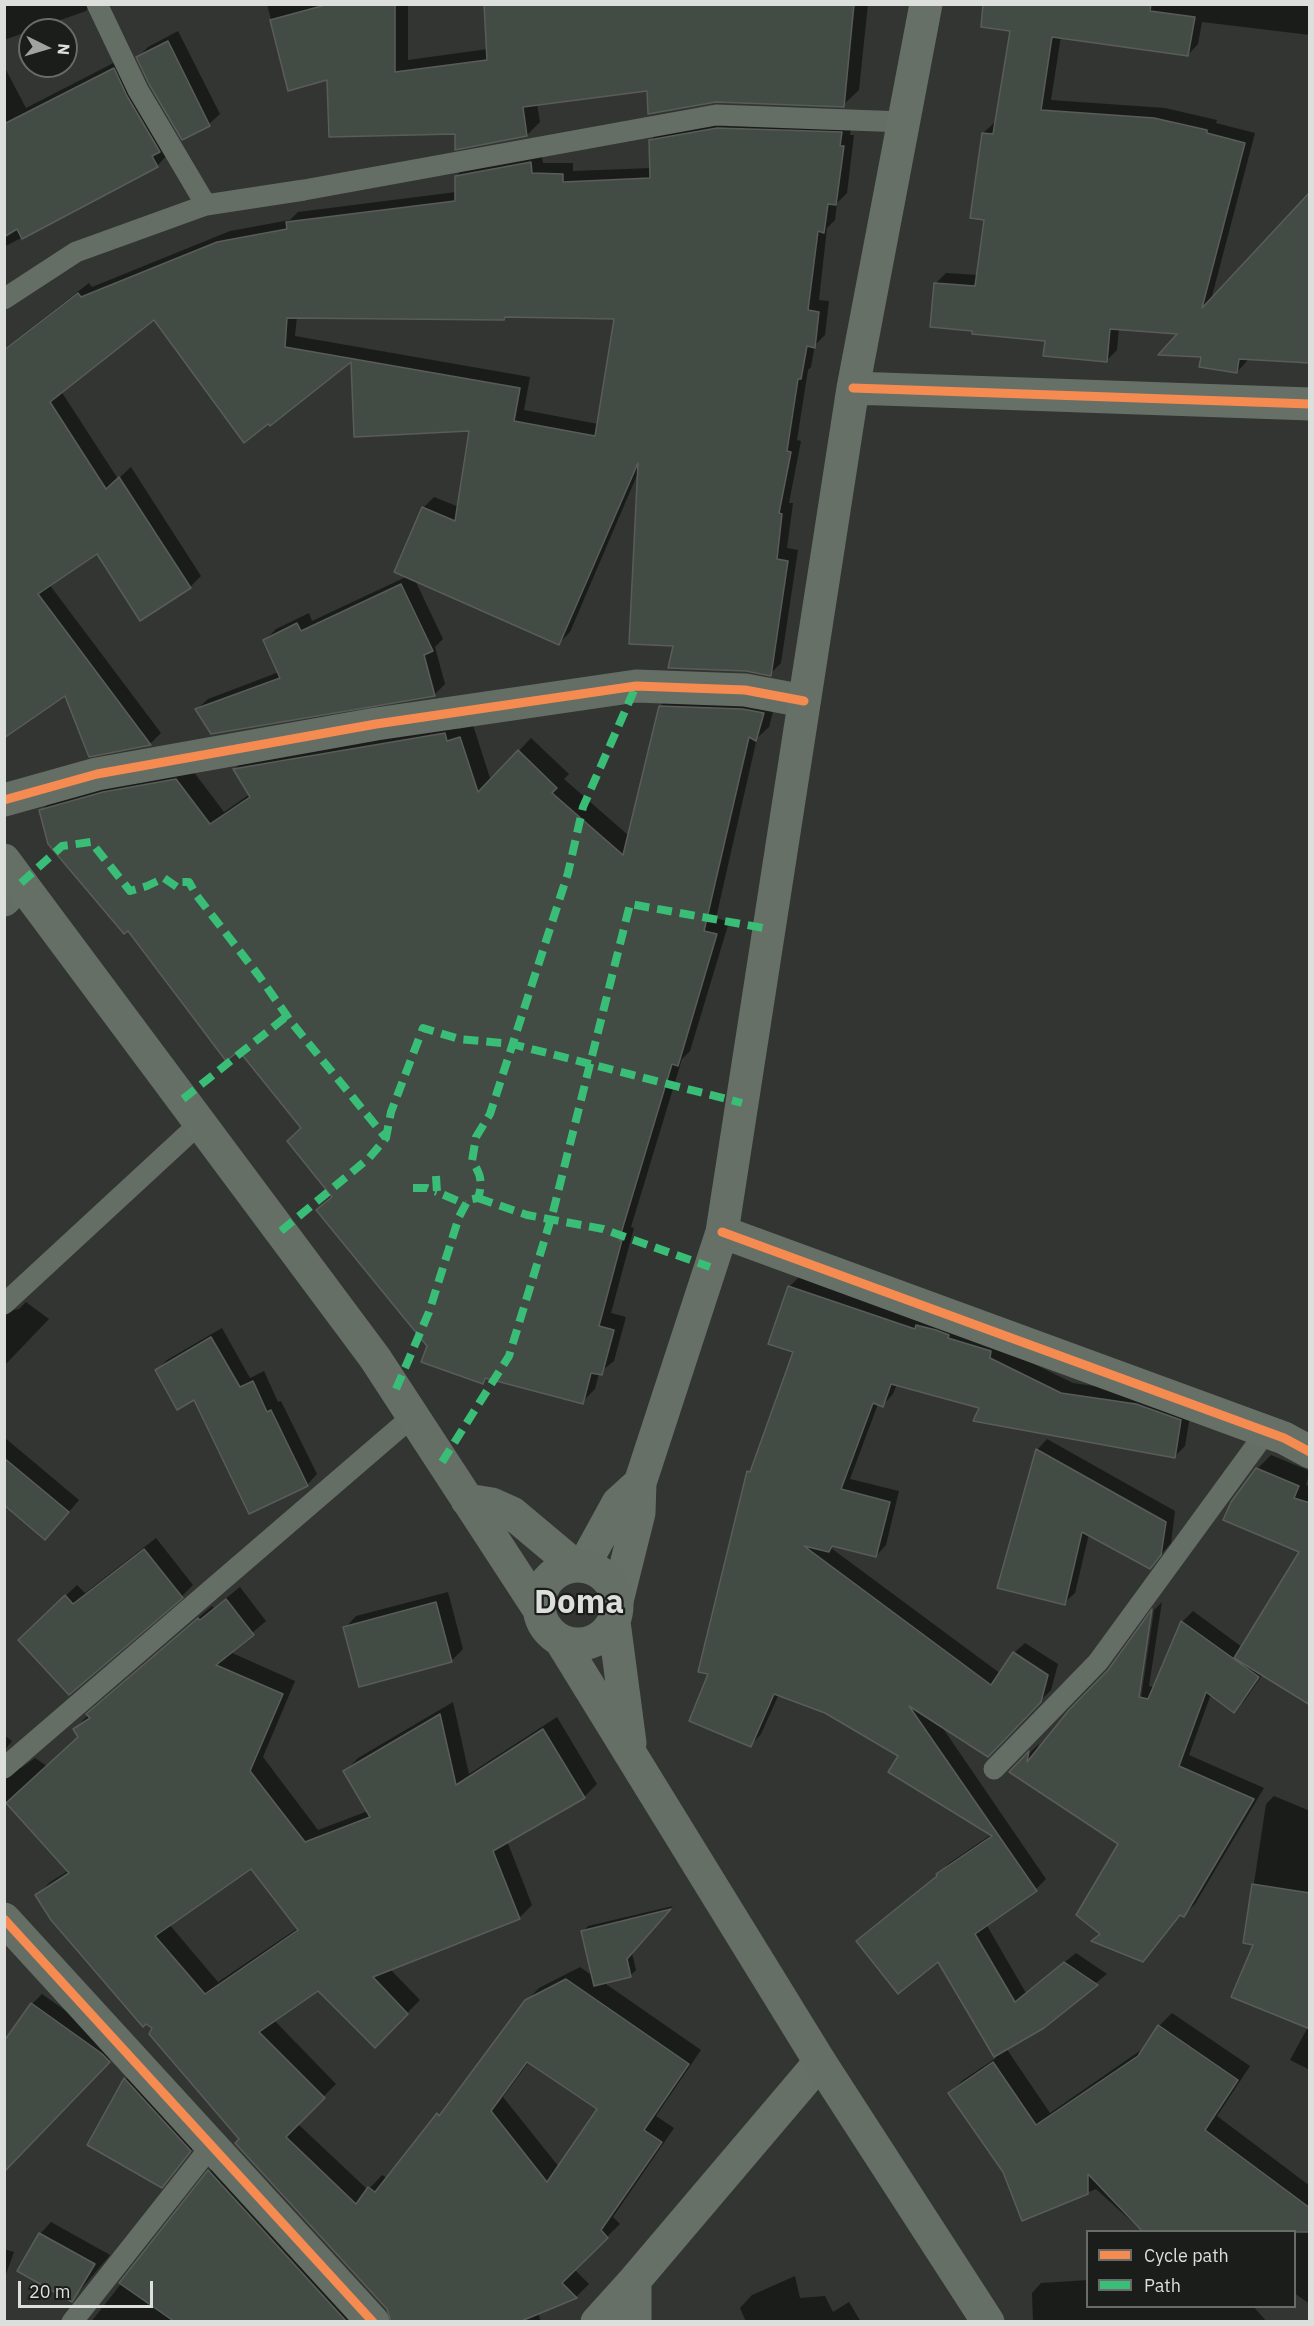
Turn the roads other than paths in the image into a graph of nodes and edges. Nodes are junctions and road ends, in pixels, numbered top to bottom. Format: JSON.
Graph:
{"nodes":[{"id":1,"x":97,"y":4,"type":"edge"},
{"id":2,"x":926,"y":4,"type":"edge"},
{"id":3,"x":904,"y":122,"type":"junction"},
{"id":4,"x":206,"y":205,"type":"junction"},
{"id":5,"x":4,"y":299,"type":"edge"},
{"id":6,"x":853,"y":388,"type":"junction"},
{"id":7,"x":1310,"y":404,"type":"edge"},
{"id":8,"x":804,"y":701,"type":"junction"},
{"id":9,"x":4,"y":800,"type":"edge"},
{"id":10,"x":10,"y":881,"type":"edge"},
{"id":11,"x":200,"y":1123,"type":"junction"},
{"id":12,"x":722,"y":1232,"type":"junction"},
{"id":13,"x":4,"y":1304,"type":"edge"},
{"id":14,"x":414,"y":1416,"type":"junction"},
{"id":15,"x":1266,"y":1432,"type":"junction"},
{"id":16,"x":1310,"y":1452,"type":"edge"},
{"id":17,"x":640,"y":1483,"type":"junction"},
{"id":18,"x":467,"y":1500,"type":"junction"},
{"id":19,"x":579,"y":1565,"type":"junction"},
{"id":20,"x":538,"y":1608,"type":"junction"},
{"id":21,"x":616,"y":1611,"type":"junction"},
{"id":22,"x":561,"y":1641,"type":"junction"},
{"id":23,"x":631,"y":1753,"type":"junction"},
{"id":24,"x":4,"y":1768,"type":"edge"},
{"id":25,"x":994,"y":1769,"type":"dead end"},
{"id":26,"x":4,"y":1919,"type":"edge"},
{"id":27,"x":820,"y":2062,"type":"junction"},
{"id":28,"x":212,"y":2145,"type":"junction"},
{"id":29,"x":635,"y":2280,"type":"junction"},
{"id":30,"x":72,"y":2322,"type":"edge"},
{"id":31,"x":374,"y":2322,"type":"edge"},
{"id":32,"x":597,"y":2322,"type":"edge"},
{"id":33,"x":634,"y":2322,"type":"edge"},
{"id":34,"x":988,"y":2322,"type":"edge"}],
"edges":[{"from":1,"to":4,"type":"lane"},
{"from":2,"to":3,"type":"main road"},
{"from":3,"to":4,"type":"lane"},
{"from":3,"to":6,"type":"main road"},
{"from":4,"to":5,"type":"lane"},
{"from":6,"to":7,"type":"main road"},
{"from":6,"to":8,"type":"main road"},
{"from":8,"to":9,"type":"street"},
{"from":8,"to":12,"type":"main road"},
{"from":10,"to":11,"type":"main road"},
{"from":11,"to":13,"type":"lane"},
{"from":11,"to":14,"type":"main road"},
{"from":12,"to":15,"type":"main road"},
{"from":12,"to":17,"type":"main road"},
{"from":14,"to":18,"type":"main road"},
{"from":14,"to":24,"type":"lane"},
{"from":15,"to":16,"type":"main road"},
{"from":15,"to":25,"type":"lane"},
{"from":17,"to":19,"type":"main road"},
{"from":17,"to":21,"type":"main road"},
{"from":18,"to":19,"type":"main road"},
{"from":18,"to":20,"type":"main road"},
{"from":19,"to":20,"type":"main road"},
{"from":19,"to":21,"type":"main road"},
{"from":20,"to":22,"type":"main road"},
{"from":21,"to":22,"type":"main road"},
{"from":21,"to":23,"type":"main road"},
{"from":22,"to":23,"type":"main road"},
{"from":23,"to":27,"type":"main road"},
{"from":26,"to":28,"type":"street"},
{"from":27,"to":29,"type":"main road"},
{"from":27,"to":34,"type":"main road"},
{"from":28,"to":30,"type":"lane"},
{"from":28,"to":31,"type":"street"},
{"from":29,"to":32,"type":"main road"},
{"from":29,"to":33,"type":"main road"}]}
